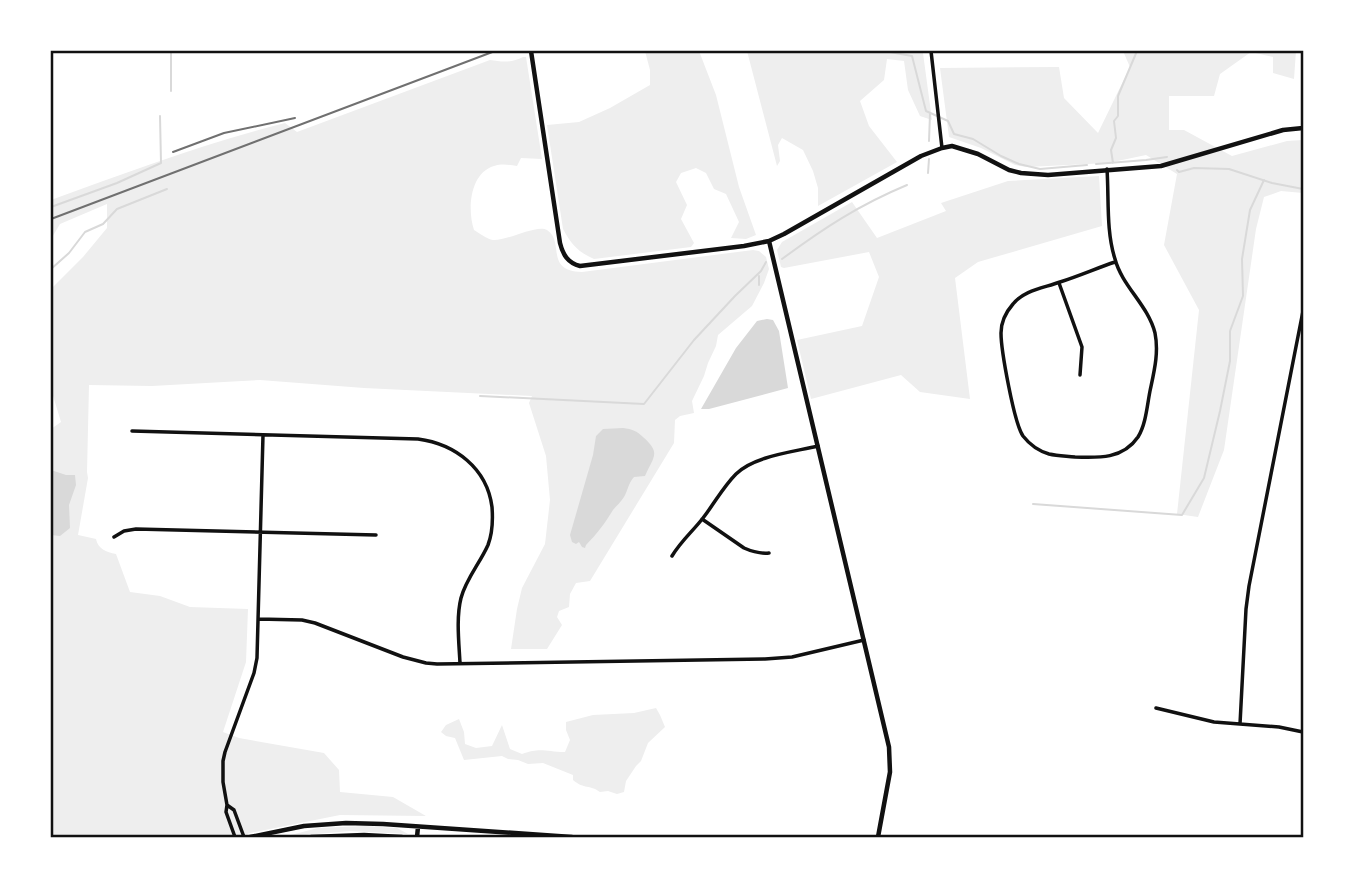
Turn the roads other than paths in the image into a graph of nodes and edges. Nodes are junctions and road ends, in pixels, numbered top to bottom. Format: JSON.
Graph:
{"nodes":[{"id":1,"x":531,"y":51,"type":"edge"},
{"id":2,"x":931,"y":51,"type":"edge"},
{"id":3,"x":1303,"y":128,"type":"edge"},
{"id":4,"x":942,"y":148,"type":"junction"},
{"id":5,"x":1107,"y":169,"type":"junction"},
{"id":6,"x":769,"y":241,"type":"junction"},
{"id":7,"x":1115,"y":262,"type":"junction"},
{"id":8,"x":1059,"y":282,"type":"junction"},
{"id":9,"x":1303,"y":311,"type":"edge"},
{"id":10,"x":1080,"y":375,"type":"dead end"},
{"id":11,"x":132,"y":431,"type":"dead end"},
{"id":12,"x":263,"y":435,"type":"junction"},
{"id":13,"x":818,"y":446,"type":"junction"},
{"id":14,"x":702,"y":519,"type":"junction"},
{"id":15,"x":260,"y":532,"type":"junction"},
{"id":16,"x":376,"y":535,"type":"dead end"},
{"id":17,"x":114,"y":537,"type":"dead end"},
{"id":18,"x":769,"y":553,"type":"dead end"},
{"id":19,"x":671,"y":556,"type":"dead end"},
{"id":20,"x":258,"y":619,"type":"junction"},
{"id":21,"x":864,"y":640,"type":"junction"},
{"id":22,"x":460,"y":663,"type":"junction"},
{"id":23,"x":1156,"y":708,"type":"dead end"},
{"id":24,"x":1240,"y":724,"type":"junction"},
{"id":25,"x":1303,"y":732,"type":"edge"},
{"id":26,"x":227,"y":805,"type":"junction"},
{"id":27,"x":418,"y":827,"type":"junction"},
{"id":28,"x":235,"y":837,"type":"edge"},
{"id":29,"x":244,"y":837,"type":"edge"},
{"id":30,"x":250,"y":837,"type":"edge"},
{"id":31,"x":311,"y":837,"type":"edge"},
{"id":32,"x":402,"y":837,"type":"edge"},
{"id":33,"x":417,"y":837,"type":"edge"},
{"id":34,"x":572,"y":837,"type":"edge"},
{"id":35,"x":878,"y":837,"type":"edge"}],
"edges":[{"from":1,"to":6,"type":"street"},
{"from":2,"to":4,"type":"street"},
{"from":3,"to":5,"type":"street"},
{"from":4,"to":5,"type":"street"},
{"from":4,"to":6,"type":"street"},
{"from":5,"to":7,"type":"street"},
{"from":6,"to":13,"type":"street"},
{"from":7,"to":8,"type":"street"},
{"from":7,"to":8,"type":"street"},
{"from":8,"to":10,"type":"street"},
{"from":9,"to":24,"type":"street"},
{"from":11,"to":12,"type":"street"},
{"from":12,"to":15,"type":"street"},
{"from":12,"to":22,"type":"street"},
{"from":13,"to":14,"type":"street"},
{"from":13,"to":21,"type":"street"},
{"from":14,"to":18,"type":"street"},
{"from":14,"to":19,"type":"street"},
{"from":15,"to":16,"type":"street"},
{"from":15,"to":17,"type":"street"},
{"from":15,"to":20,"type":"street"},
{"from":20,"to":22,"type":"street"},
{"from":20,"to":26,"type":"street"},
{"from":21,"to":22,"type":"street"},
{"from":21,"to":35,"type":"street"},
{"from":23,"to":24,"type":"street"},
{"from":24,"to":25,"type":"street"},
{"from":26,"to":28,"type":"street"},
{"from":26,"to":29,"type":"street"},
{"from":27,"to":30,"type":"street"},
{"from":27,"to":33,"type":"street"},
{"from":27,"to":34,"type":"street"},
{"from":31,"to":32,"type":"street"}]}
